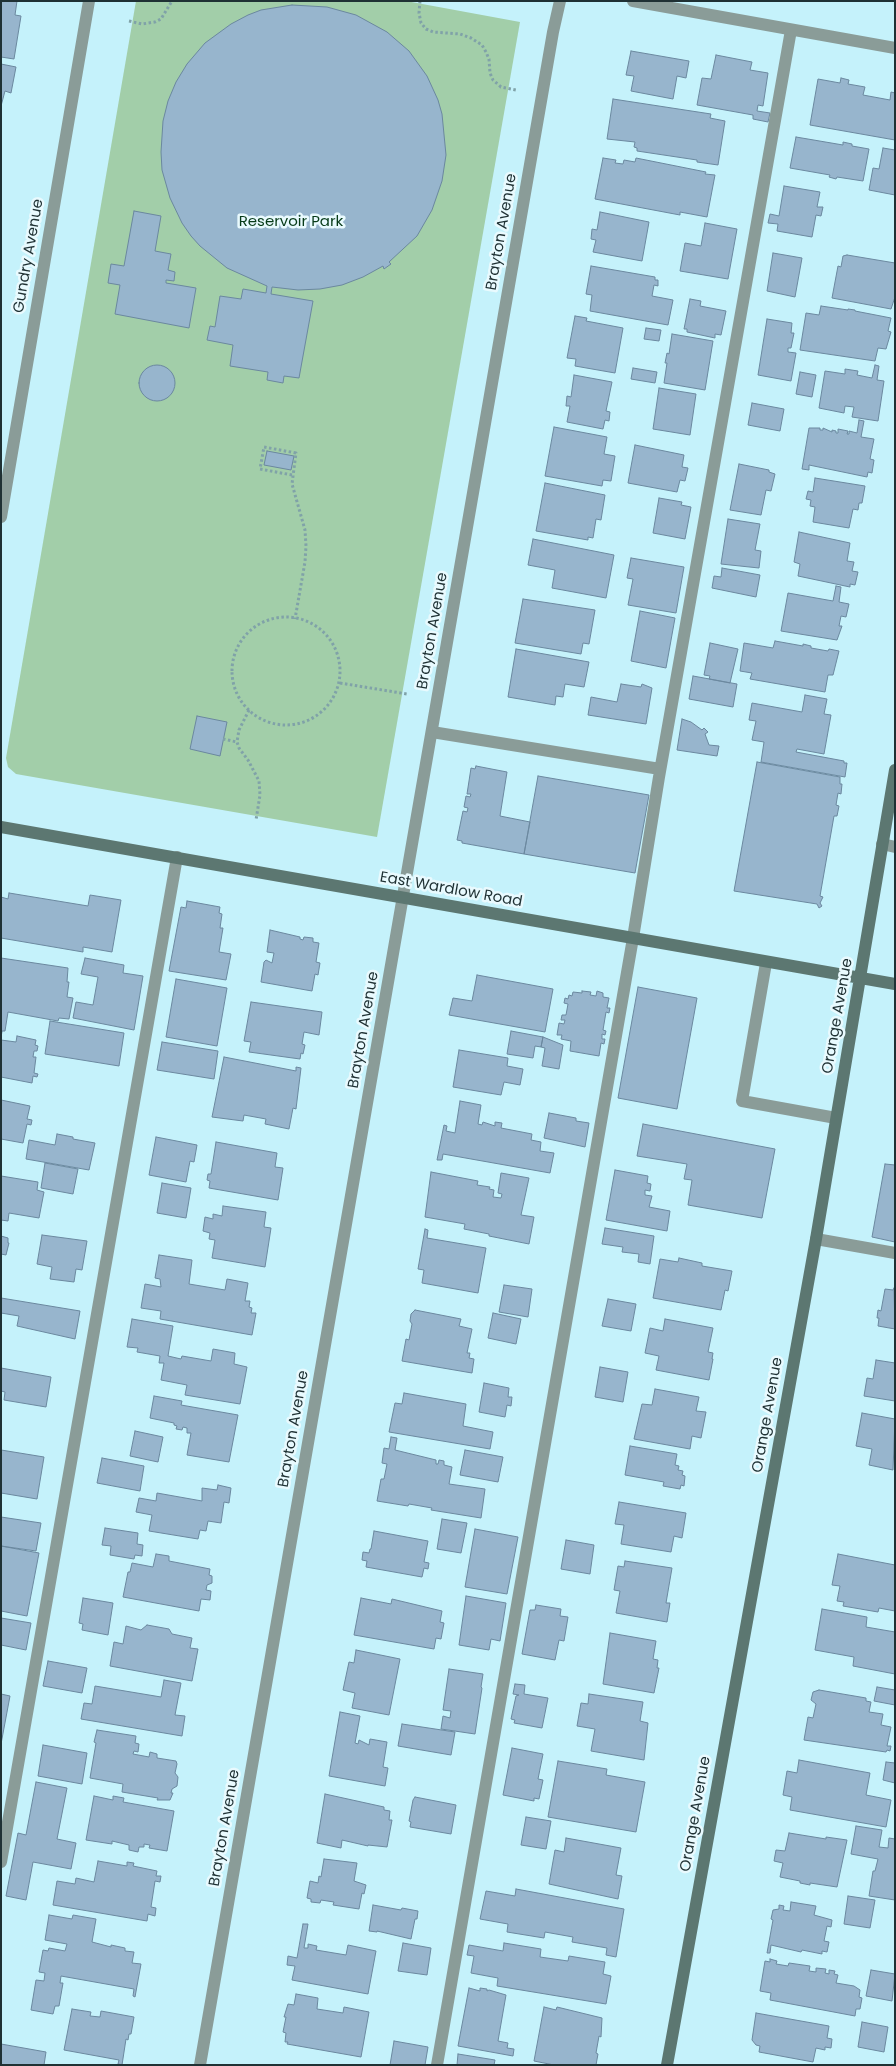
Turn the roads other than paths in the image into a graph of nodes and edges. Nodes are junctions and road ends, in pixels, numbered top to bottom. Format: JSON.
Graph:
{"nodes":[{"id":1,"x":89,"y":1,"type":"edge"},
{"id":2,"x":560,"y":1,"type":"edge"},
{"id":3,"x":633,"y":1,"type":"edge"},
{"id":4,"x":791,"y":30,"type":"junction"},
{"id":5,"x":895,"y":48,"type":"edge"},
{"id":6,"x":1,"y":517,"type":"edge"},
{"id":7,"x":432,"y":732,"type":"junction"},
{"id":8,"x":660,"y":769,"type":"junction"},
{"id":9,"x":895,"y":770,"type":"edge"},
{"id":10,"x":1,"y":827,"type":"edge"},
{"id":11,"x":882,"y":844,"type":"junction"},
{"id":12,"x":895,"y":847,"type":"edge"},
{"id":13,"x":177,"y":858,"type":"junction"},
{"id":14,"x":403,"y":898,"type":"junction"},
{"id":15,"x":633,"y":938,"type":"junction"},
{"id":16,"x":766,"y":963,"type":"junction"},
{"id":17,"x":861,"y":978,"type":"junction"},
{"id":18,"x":895,"y":984,"type":"edge"},
{"id":19,"x":836,"y":1118,"type":"junction"},
{"id":20,"x":816,"y":1239,"type":"junction"},
{"id":21,"x":895,"y":1253,"type":"edge"},
{"id":22,"x":1,"y":1862,"type":"edge"},
{"id":23,"x":200,"y":2065,"type":"edge"},
{"id":24,"x":437,"y":2065,"type":"edge"},
{"id":25,"x":668,"y":2065,"type":"edge"}],
"edges":[{"from":1,"to":6,"type":"street","name":"Gundry Avenue"},
{"from":2,"to":7,"type":"street","name":"Brayton Avenue"},
{"from":3,"to":4,"type":"street"},
{"from":4,"to":5,"type":"street"},
{"from":4,"to":8,"type":"street"},
{"from":7,"to":8,"type":"street"},
{"from":7,"to":14,"type":"street","name":"Brayton Avenue"},
{"from":8,"to":15,"type":"street"},
{"from":9,"to":11,"type":"street","name":"Orange Avenue"},
{"from":10,"to":13,"type":"street","name":"East Wardlow Road"},
{"from":11,"to":12,"type":"street"},
{"from":11,"to":17,"type":"street","name":"Orange Avenue"},
{"from":13,"to":14,"type":"street","name":"East Wardlow Road"},
{"from":13,"to":22,"type":"street"},
{"from":14,"to":15,"type":"street","name":"East Wardlow Road"},
{"from":14,"to":23,"type":"street","name":"Brayton Avenue"},
{"from":15,"to":16,"type":"street","name":"East Wardlow Road"},
{"from":15,"to":24,"type":"street"},
{"from":16,"to":17,"type":"street","name":"East Wardlow Road"},
{"from":16,"to":19,"type":"street"},
{"from":17,"to":18,"type":"street","name":"East Wardlow Road"},
{"from":17,"to":19,"type":"street","name":"Orange Avenue"},
{"from":19,"to":20,"type":"street","name":"Orange Avenue"},
{"from":20,"to":21,"type":"street"},
{"from":20,"to":25,"type":"street","name":"Orange Avenue"}]}
